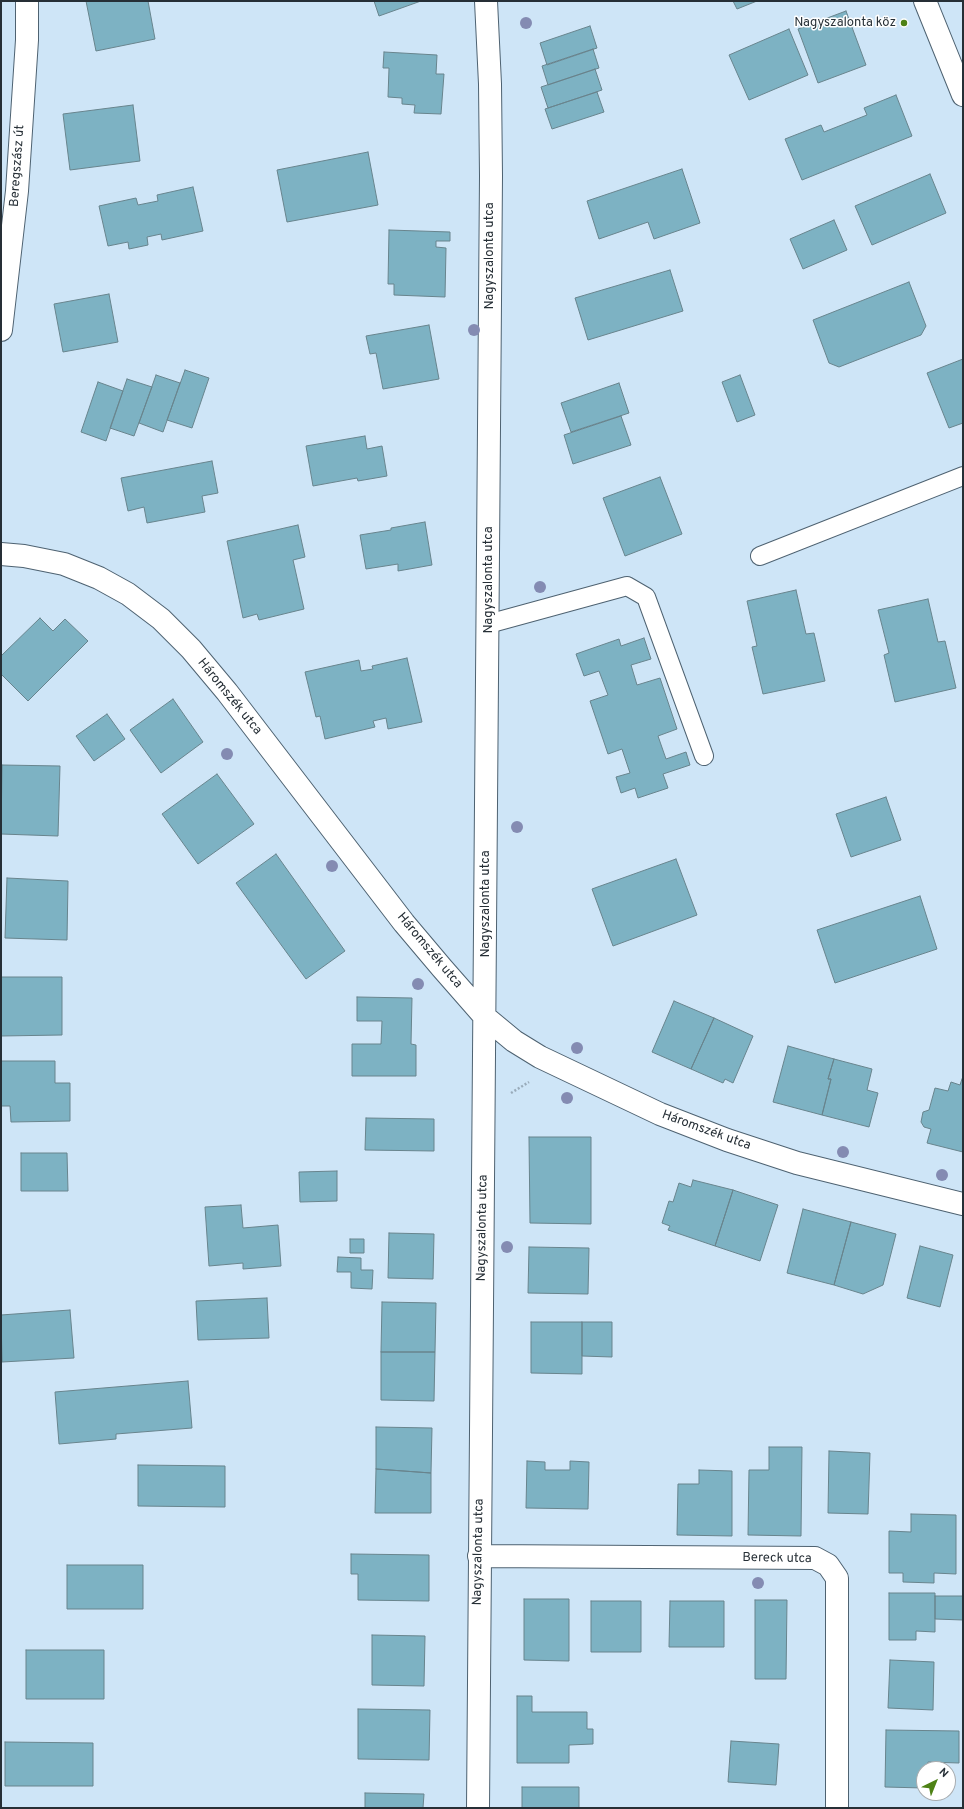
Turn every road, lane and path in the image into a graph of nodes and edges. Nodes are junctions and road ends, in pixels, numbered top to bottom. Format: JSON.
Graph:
{"nodes":[{"id":1,"x":27,"y":1,"type":"edge"},
{"id":2,"x":486,"y":1,"type":"edge"},
{"id":3,"x":925,"y":1,"type":"edge"},
{"id":4,"x":963,"y":95,"type":"edge"},
{"id":5,"x":1,"y":330,"type":"edge"},
{"id":6,"x":963,"y":476,"type":"edge"},
{"id":7,"x":1,"y":554,"type":"edge"},
{"id":8,"x":760,"y":556,"type":"dead end"},
{"id":9,"x":488,"y":624,"type":"junction"},
{"id":10,"x":704,"y":756,"type":"dead end"},
{"id":11,"x":485,"y":1017,"type":"junction"},
{"id":12,"x":963,"y":1204,"type":"edge"},
{"id":13,"x":479,"y":1556,"type":"junction"},
{"id":14,"x":478,"y":1808,"type":"edge"},
{"id":15,"x":837,"y":1808,"type":"edge"}],
"edges":[{"from":1,"to":5,"type":"street","name":"Beregszász út"},
{"from":2,"to":9,"type":"street","name":"Nagyszalonta utca"},
{"from":3,"to":4,"type":"street"},
{"from":6,"to":8,"type":"lane"},
{"from":7,"to":11,"type":"street","name":"Háromszék utca"},
{"from":9,"to":10,"type":"lane"},
{"from":9,"to":11,"type":"street","name":"Nagyszalonta utca"},
{"from":11,"to":12,"type":"street","name":"Háromszék utca"},
{"from":11,"to":13,"type":"street","name":"Nagyszalonta utca"},
{"from":13,"to":14,"type":"street","name":"Nagyszalonta utca"},
{"from":13,"to":15,"type":"street","name":"Bereck utca"}]}
